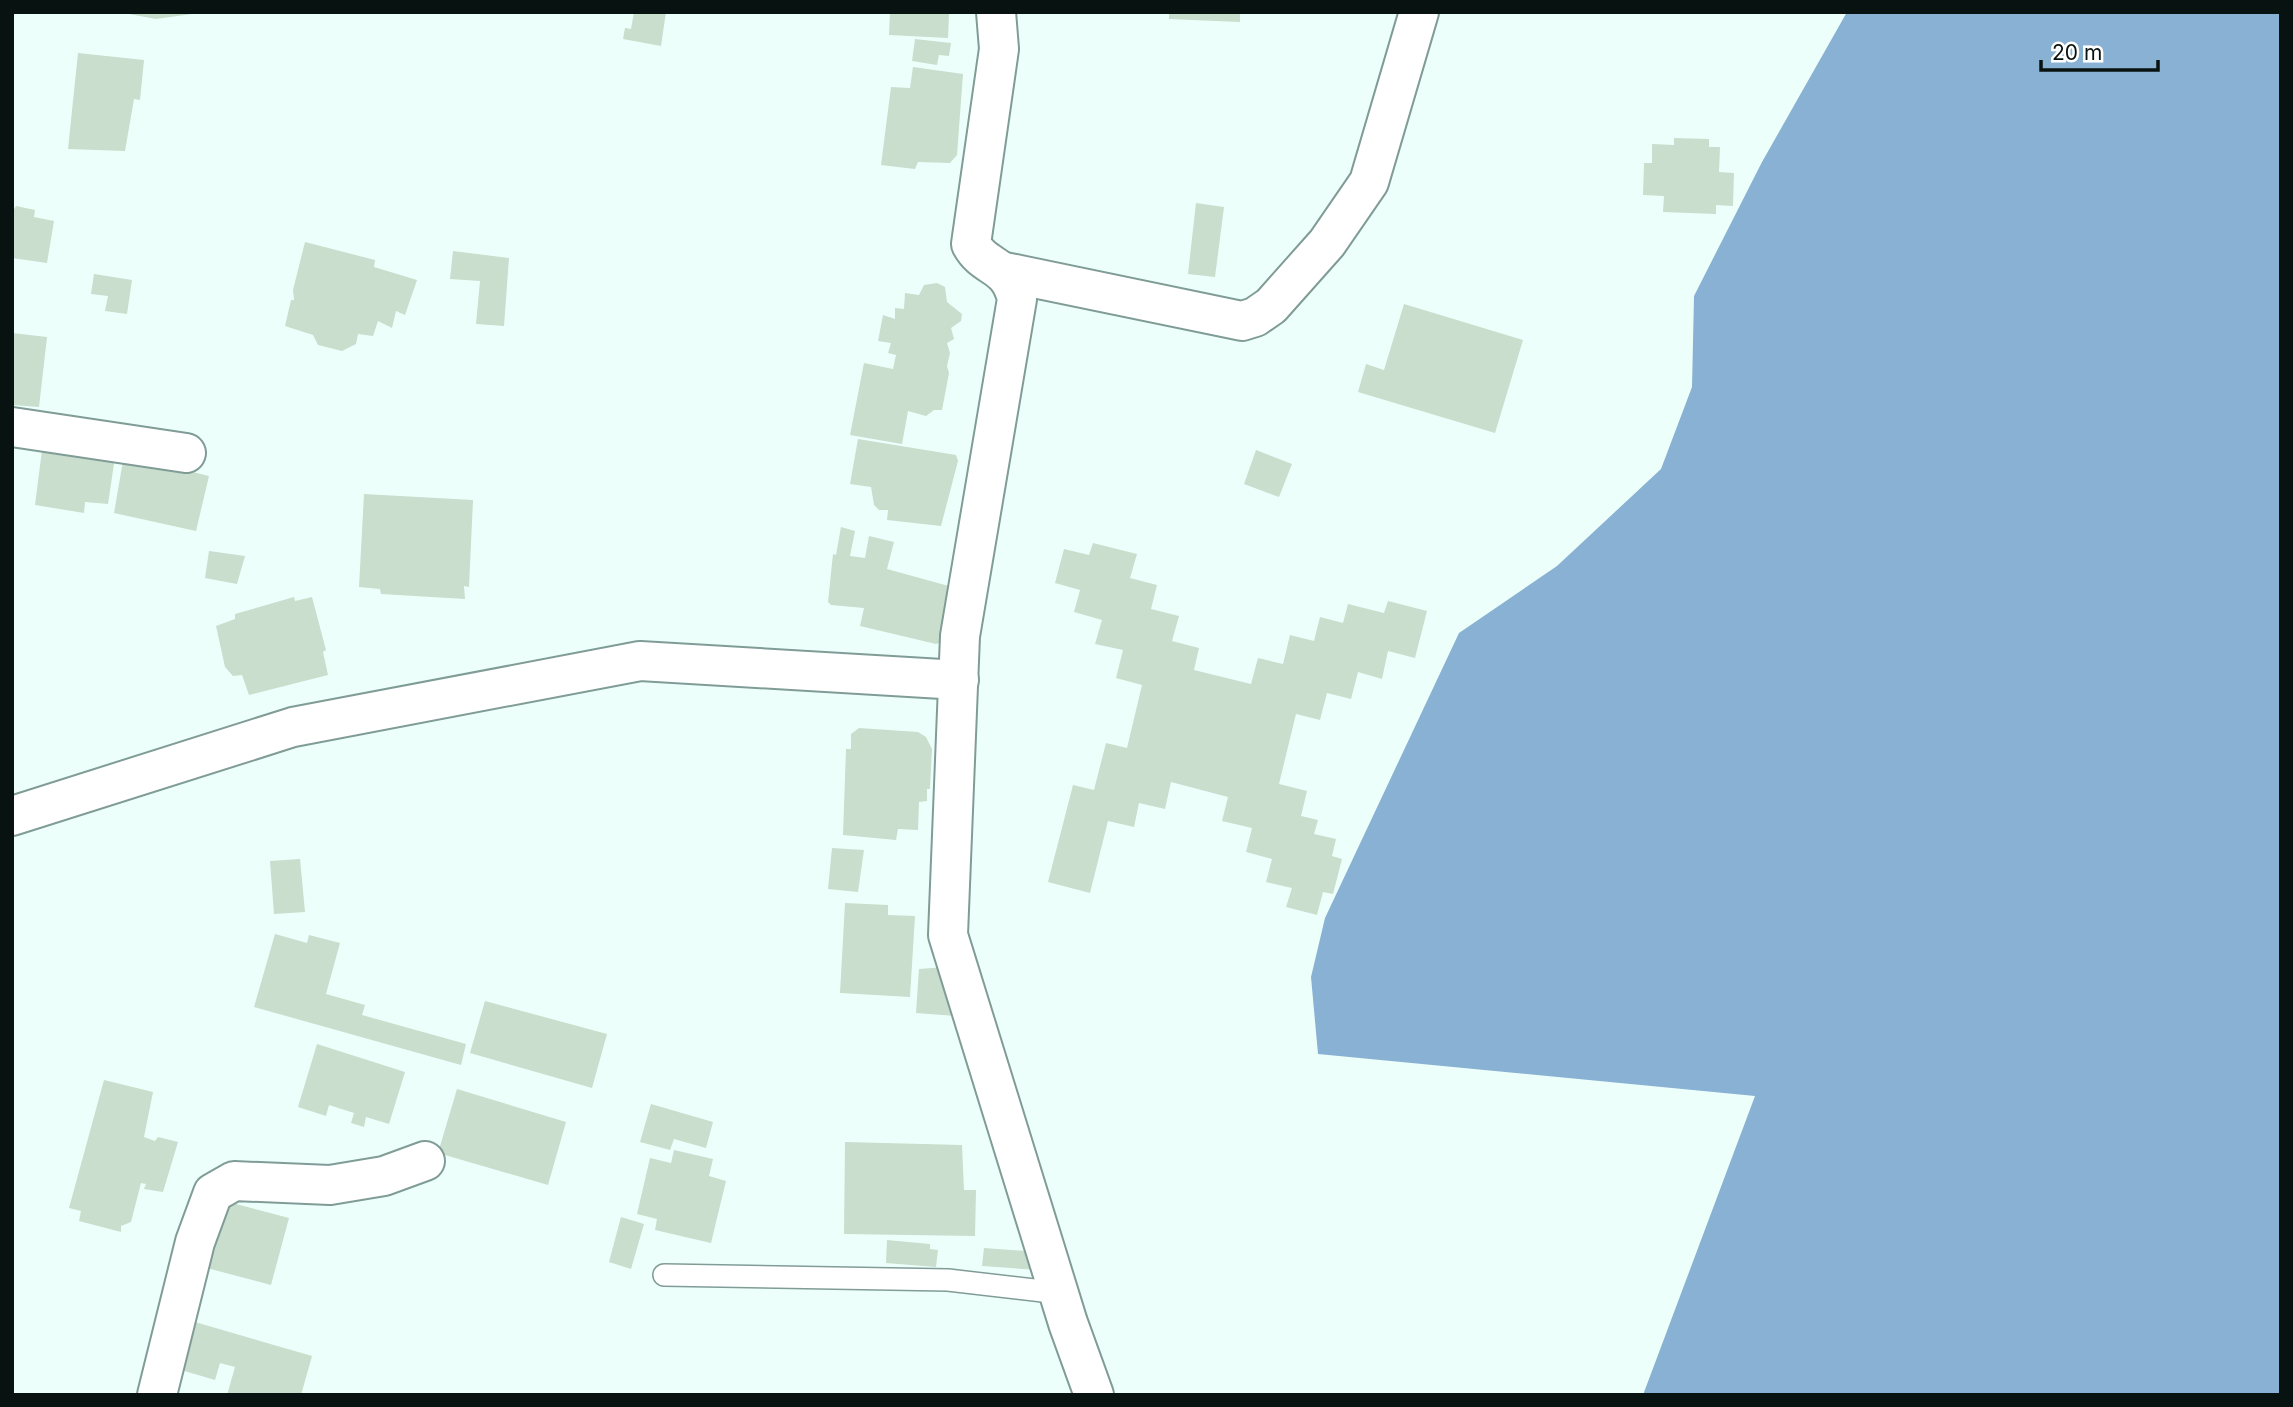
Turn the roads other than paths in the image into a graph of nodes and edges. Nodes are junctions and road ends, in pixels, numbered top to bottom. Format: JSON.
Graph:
{"nodes":[{"id":1,"x":996,"y":12,"type":"edge"},
{"id":2,"x":1419,"y":12,"type":"edge"},
{"id":3,"x":1005,"y":272,"type":"junction"},
{"id":4,"x":12,"y":427,"type":"edge"},
{"id":5,"x":186,"y":453,"type":"dead end"},
{"id":6,"x":959,"y":680,"type":"junction"},
{"id":7,"x":12,"y":816,"type":"edge"},
{"id":8,"x":425,"y":1161,"type":"dead end"},
{"id":9,"x":664,"y":1275,"type":"dead end"},
{"id":10,"x":1060,"y":1293,"type":"junction"},
{"id":11,"x":157,"y":1395,"type":"edge"},
{"id":12,"x":1094,"y":1395,"type":"edge"}],
"edges":[{"from":1,"to":3,"type":"street"},
{"from":2,"to":3,"type":"street"},
{"from":3,"to":6,"type":"street"},
{"from":4,"to":5,"type":"street"},
{"from":6,"to":7,"type":"street"},
{"from":6,"to":10,"type":"street"},
{"from":8,"to":11,"type":"street"},
{"from":9,"to":10,"type":"lane"},
{"from":10,"to":12,"type":"street"}]}
